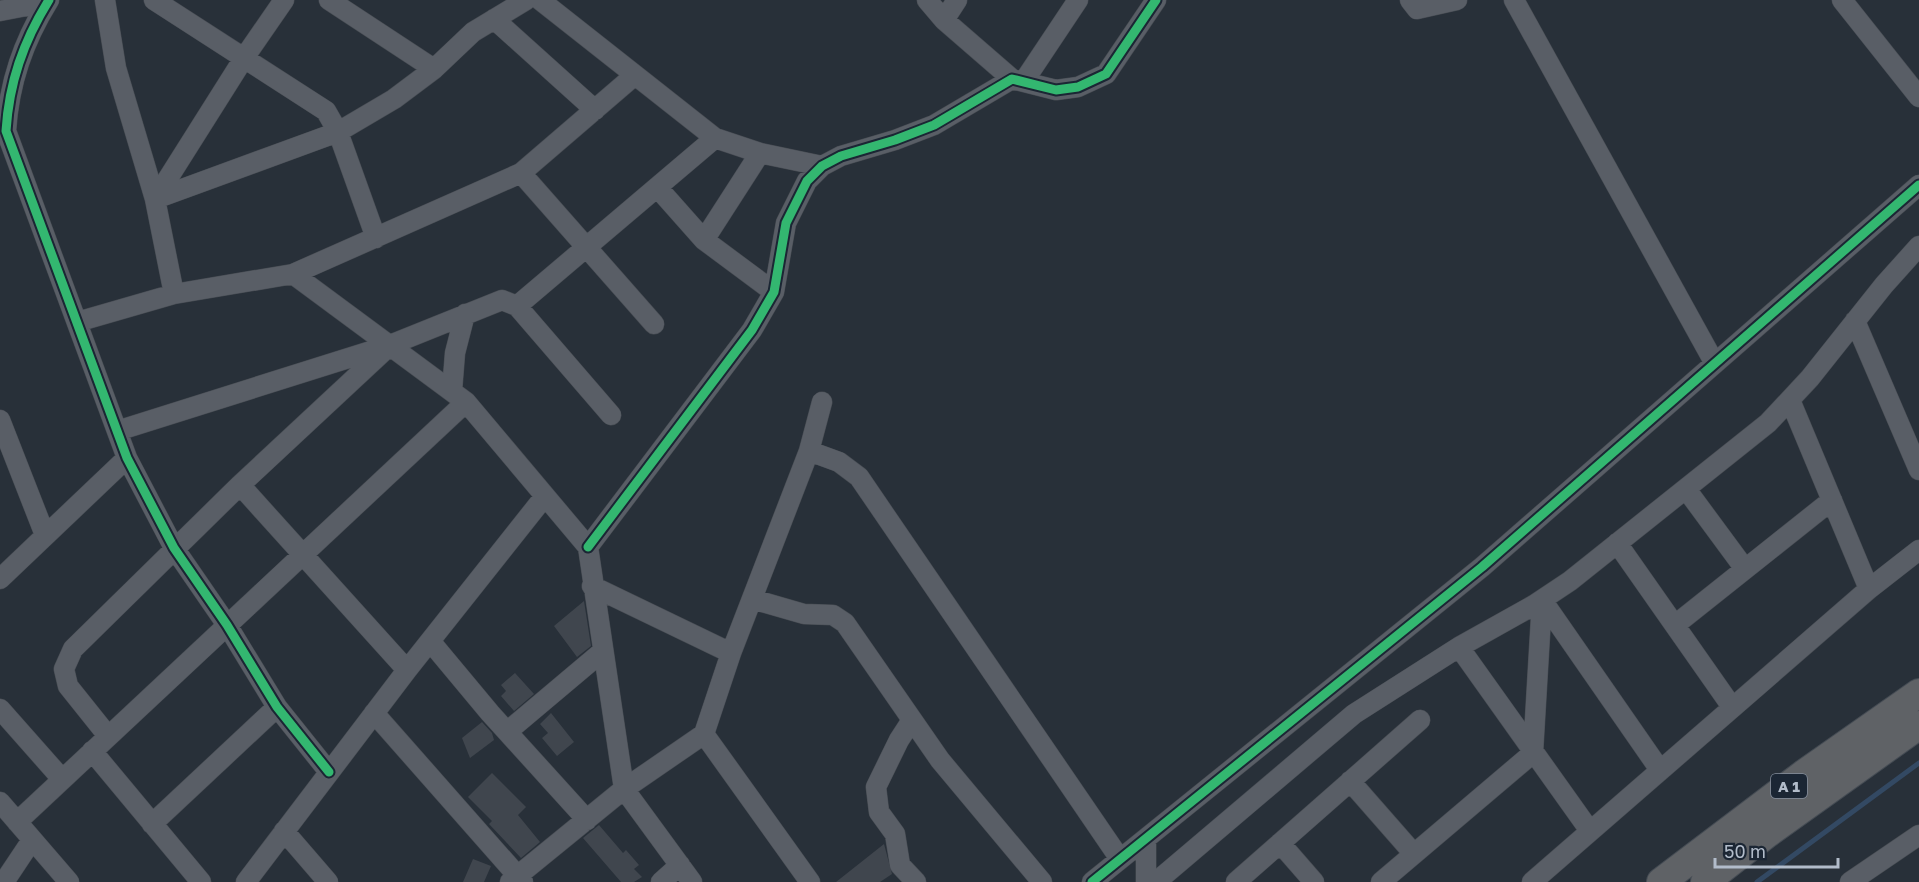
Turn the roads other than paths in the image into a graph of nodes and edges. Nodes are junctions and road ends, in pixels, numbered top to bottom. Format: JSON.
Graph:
{"nodes":[{"id":1,"x":105,"y":0,"type":"edge"},
{"id":2,"x":284,"y":0,"type":"edge"},
{"id":3,"x":329,"y":0,"type":"edge"},
{"id":4,"x":540,"y":0,"type":"edge"},
{"id":5,"x":927,"y":0,"type":"edge"},
{"id":6,"x":957,"y":0,"type":"edge"},
{"id":7,"x":1078,"y":0,"type":"edge"},
{"id":8,"x":1156,"y":0,"type":"edge"},
{"id":9,"x":1410,"y":0,"type":"edge"},
{"id":10,"x":1457,"y":0,"type":"edge"},
{"id":11,"x":1514,"y":0,"type":"edge"},
{"id":12,"x":1842,"y":0,"type":"edge"},
{"id":13,"x":48,"y":1,"type":"edge"},
{"id":14,"x":158,"y":1,"type":"edge"},
{"id":15,"x":516,"y":2,"type":"edge"},
{"id":16,"x":0,"y":11,"type":"edge"},
{"id":17,"x":494,"y":19,"type":"junction"},
{"id":18,"x":944,"y":20,"type":"junction"},
{"id":19,"x":244,"y":58,"type":"junction"},
{"id":20,"x":434,"y":69,"type":"junction"},
{"id":21,"x":15,"y":74,"type":"junction"},
{"id":22,"x":636,"y":75,"type":"junction"},
{"id":23,"x":1018,"y":80,"type":"junction"},
{"id":24,"x":0,"y":89,"type":"edge"},
{"id":25,"x":1919,"y":97,"type":"edge"},
{"id":26,"x":595,"y":110,"type":"junction"},
{"id":27,"x":338,"y":132,"type":"junction"},
{"id":28,"x":715,"y":138,"type":"junction"},
{"id":29,"x":760,"y":153,"type":"junction"},
{"id":30,"x":822,"y":165,"type":"junction"},
{"id":31,"x":521,"y":173,"type":"junction"},
{"id":32,"x":1919,"y":185,"type":"edge"},
{"id":33,"x":657,"y":187,"type":"junction"},
{"id":34,"x":155,"y":199,"type":"junction"},
{"id":35,"x":376,"y":238,"type":"junction"},
{"id":36,"x":704,"y":240,"type":"junction"},
{"id":37,"x":1919,"y":246,"type":"edge"},
{"id":38,"x":587,"y":247,"type":"junction"},
{"id":39,"x":293,"y":274,"type":"junction"},
{"id":40,"x":774,"y":292,"type":"junction"},
{"id":41,"x":174,"y":294,"type":"junction"},
{"id":42,"x":517,"y":306,"type":"junction"},
{"id":43,"x":465,"y":314,"type":"junction"},
{"id":44,"x":1856,"y":321,"type":"junction"},
{"id":45,"x":77,"y":322,"type":"junction"},
{"id":46,"x":654,"y":324,"type":"dead end"},
{"id":47,"x":390,"y":345,"type":"junction"},
{"id":48,"x":1714,"y":362,"type":"junction"},
{"id":49,"x":459,"y":397,"type":"junction"},
{"id":50,"x":1790,"y":400,"type":"junction"},
{"id":51,"x":822,"y":402,"type":"dead end"},
{"id":52,"x":611,"y":415,"type":"dead end"},
{"id":53,"x":0,"y":420,"type":"edge"},
{"id":54,"x":117,"y":431,"type":"junction"},
{"id":55,"x":1914,"y":446,"type":"edge"},
{"id":56,"x":809,"y":451,"type":"junction"},
{"id":57,"x":127,"y":458,"type":"junction"},
{"id":58,"x":1919,"y":470,"type":"edge"},
{"id":59,"x":240,"y":485,"type":"junction"},
{"id":60,"x":1686,"y":489,"type":"junction"},
{"id":61,"x":545,"y":496,"type":"junction"},
{"id":62,"x":1832,"y":500,"type":"junction"},
{"id":63,"x":45,"y":535,"type":"junction"},
{"id":64,"x":1617,"y":543,"type":"junction"},
{"id":65,"x":588,"y":547,"type":"junction"},
{"id":66,"x":174,"y":548,"type":"junction"},
{"id":67,"x":1919,"y":550,"type":"edge"},
{"id":68,"x":302,"y":554,"type":"junction"},
{"id":69,"x":1745,"y":569,"type":"junction"},
{"id":70,"x":0,"y":579,"type":"edge"},
{"id":71,"x":592,"y":586,"type":"junction"},
{"id":72,"x":1869,"y":589,"type":"junction"},
{"id":73,"x":752,"y":599,"type":"junction"},
{"id":74,"x":1542,"y":600,"type":"junction"},
{"id":75,"x":227,"y":625,"type":"junction"},
{"id":76,"x":1675,"y":625,"type":"junction"},
{"id":77,"x":429,"y":641,"type":"junction"},
{"id":78,"x":1459,"y":647,"type":"junction"},
{"id":79,"x":603,"y":651,"type":"junction"},
{"id":80,"x":730,"y":653,"type":"junction"},
{"id":81,"x":406,"y":670,"type":"junction"},
{"id":82,"x":1919,"y":693,"type":"edge"},
{"id":83,"x":277,"y":707,"type":"junction"},
{"id":84,"x":1732,"y":707,"type":"junction"},
{"id":85,"x":0,"y":709,"type":"edge"},
{"id":86,"x":374,"y":713,"type":"junction"},
{"id":87,"x":912,"y":720,"type":"junction"},
{"id":88,"x":1420,"y":720,"type":"dead end"},
{"id":89,"x":1919,"y":725,"type":"edge"},
{"id":90,"x":508,"y":730,"type":"junction"},
{"id":91,"x":704,"y":734,"type":"junction"},
{"id":92,"x":108,"y":736,"type":"junction"},
{"id":93,"x":92,"y":752,"type":"junction"},
{"id":94,"x":1533,"y":753,"type":"junction"},
{"id":95,"x":1660,"y":770,"type":"junction"},
{"id":96,"x":329,"y":772,"type":"junction"},
{"id":97,"x":62,"y":779,"type":"junction"},
{"id":98,"x":1350,"y":781,"type":"junction"},
{"id":99,"x":624,"y":789,"type":"junction"},
{"id":100,"x":0,"y":802,"type":"edge"},
{"id":101,"x":587,"y":820,"type":"junction"},
{"id":102,"x":17,"y":822,"type":"junction"},
{"id":103,"x":152,"y":824,"type":"junction"},
{"id":104,"x":284,"y":831,"type":"junction"},
{"id":105,"x":1590,"y":831,"type":"junction"},
{"id":106,"x":1919,"y":835,"type":"edge"},
{"id":107,"x":1146,"y":839,"type":"junction"},
{"id":108,"x":32,"y":840,"type":"junction"},
{"id":109,"x":1280,"y":843,"type":"junction"},
{"id":110,"x":1414,"y":854,"type":"junction"},
{"id":111,"x":1120,"y":860,"type":"junction"},
{"id":112,"x":680,"y":865,"type":"junction"},
{"id":113,"x":517,"y":880,"type":"edge"},
{"id":114,"x":4,"y":882,"type":"edge"},
{"id":115,"x":69,"y":882,"type":"edge"},
{"id":116,"x":201,"y":882,"type":"edge"},
{"id":117,"x":246,"y":882,"type":"edge"},
{"id":118,"x":328,"y":882,"type":"edge"},
{"id":119,"x":661,"y":882,"type":"edge"},
{"id":120,"x":693,"y":882,"type":"edge"},
{"id":121,"x":810,"y":882,"type":"edge"},
{"id":122,"x":916,"y":882,"type":"edge"},
{"id":123,"x":1042,"y":882,"type":"edge"},
{"id":124,"x":1092,"y":882,"type":"edge"},
{"id":125,"x":1146,"y":882,"type":"edge"},
{"id":126,"x":1156,"y":882,"type":"edge"},
{"id":127,"x":1236,"y":882,"type":"edge"},
{"id":128,"x":1314,"y":882,"type":"edge"},
{"id":129,"x":1381,"y":882,"type":"edge"},
{"id":130,"x":1532,"y":882,"type":"edge"},
{"id":131,"x":1661,"y":882,"type":"edge"},
{"id":132,"x":1705,"y":882,"type":"edge"},
{"id":133,"x":1850,"y":882,"type":"edge"}],
"edges":[{"from":1,"to":34,"type":"street"},
{"from":2,"to":19,"type":"street"},
{"from":3,"to":20,"type":"street"},
{"from":4,"to":22,"type":"street"},
{"from":5,"to":18,"type":"street"},
{"from":6,"to":18,"type":"street"},
{"from":7,"to":23,"type":"street"},
{"from":8,"to":23,"type":"street"},
{"from":9,"to":10,"type":"street"},
{"from":11,"to":48,"type":"street"},
{"from":12,"to":25,"type":"street"},
{"from":13,"to":16,"type":"street"},
{"from":13,"to":21,"type":"street"},
{"from":14,"to":19,"type":"street"},
{"from":15,"to":17,"type":"street"},
{"from":17,"to":20,"type":"street"},
{"from":17,"to":26,"type":"street"},
{"from":18,"to":23,"type":"street"},
{"from":19,"to":27,"type":"street"},
{"from":19,"to":34,"type":"street"},
{"from":20,"to":27,"type":"street"},
{"from":21,"to":24,"type":"street"},
{"from":21,"to":45,"type":"street"},
{"from":22,"to":26,"type":"street"},
{"from":22,"to":28,"type":"street"},
{"from":23,"to":30,"type":"street"},
{"from":26,"to":31,"type":"street"},
{"from":27,"to":34,"type":"street"},
{"from":27,"to":35,"type":"street"},
{"from":28,"to":29,"type":"street"},
{"from":28,"to":33,"type":"street"},
{"from":29,"to":30,"type":"street"},
{"from":29,"to":36,"type":"street"},
{"from":30,"to":40,"type":"street"},
{"from":31,"to":35,"type":"street"},
{"from":31,"to":38,"type":"street"},
{"from":32,"to":48,"type":"street"},
{"from":33,"to":36,"type":"street"},
{"from":33,"to":38,"type":"street"},
{"from":34,"to":41,"type":"street"},
{"from":35,"to":39,"type":"street"},
{"from":36,"to":40,"type":"street"},
{"from":37,"to":44,"type":"street"},
{"from":38,"to":42,"type":"street"},
{"from":38,"to":46,"type":"street"},
{"from":39,"to":41,"type":"street"},
{"from":39,"to":47,"type":"street"},
{"from":40,"to":65,"type":"street"},
{"from":41,"to":45,"type":"street"},
{"from":42,"to":43,"type":"street"},
{"from":42,"to":52,"type":"street"},
{"from":43,"to":47,"type":"street"},
{"from":43,"to":49,"type":"street"},
{"from":44,"to":50,"type":"street"},
{"from":44,"to":55,"type":"street"},
{"from":45,"to":54,"type":"street"},
{"from":47,"to":49,"type":"street"},
{"from":47,"to":54,"type":"street"},
{"from":47,"to":59,"type":"street"},
{"from":48,"to":107,"type":"street"},
{"from":49,"to":61,"type":"street"},
{"from":49,"to":68,"type":"street"},
{"from":50,"to":60,"type":"street"},
{"from":50,"to":62,"type":"street"},
{"from":51,"to":56,"type":"street"},
{"from":53,"to":63,"type":"street"},
{"from":54,"to":57,"type":"street"},
{"from":55,"to":58,"type":"street"},
{"from":56,"to":73,"type":"street"},
{"from":56,"to":111,"type":"street"},
{"from":57,"to":63,"type":"street"},
{"from":57,"to":66,"type":"street"},
{"from":59,"to":66,"type":"street"},
{"from":59,"to":68,"type":"street"},
{"from":60,"to":64,"type":"street"},
{"from":60,"to":69,"type":"street"},
{"from":61,"to":65,"type":"street"},
{"from":61,"to":77,"type":"street"},
{"from":62,"to":69,"type":"street"},
{"from":62,"to":72,"type":"street"},
{"from":63,"to":70,"type":"street"},
{"from":64,"to":74,"type":"street"},
{"from":64,"to":76,"type":"street"},
{"from":65,"to":71,"type":"street"},
{"from":66,"to":75,"type":"street"},
{"from":66,"to":92,"type":"street"},
{"from":67,"to":72,"type":"street"},
{"from":68,"to":75,"type":"street"},
{"from":68,"to":81,"type":"street"},
{"from":69,"to":76,"type":"street"},
{"from":71,"to":79,"type":"street"},
{"from":71,"to":80,"type":"street"},
{"from":72,"to":84,"type":"street"},
{"from":73,"to":80,"type":"street"},
{"from":73,"to":87,"type":"street"},
{"from":74,"to":78,"type":"street"},
{"from":74,"to":94,"type":"street"},
{"from":74,"to":95,"type":"street"},
{"from":75,"to":83,"type":"street"},
{"from":75,"to":92,"type":"street"},
{"from":76,"to":84,"type":"street"},
{"from":77,"to":81,"type":"street"},
{"from":77,"to":90,"type":"street"},
{"from":78,"to":94,"type":"street"},
{"from":78,"to":126,"type":"street"},
{"from":79,"to":90,"type":"street"},
{"from":79,"to":99,"type":"street"},
{"from":80,"to":91,"type":"street"},
{"from":81,"to":86,"type":"street"},
{"from":82,"to":131,"type":"highway","number":"A 1"},
{"from":83,"to":96,"type":"street"},
{"from":83,"to":103,"type":"street"},
{"from":84,"to":95,"type":"street"},
{"from":85,"to":97,"type":"street"},
{"from":86,"to":96,"type":"street"},
{"from":86,"to":113,"type":"street"},
{"from":87,"to":122,"type":"street"},
{"from":87,"to":123,"type":"street"},
{"from":88,"to":98,"type":"street"},
{"from":89,"to":132,"type":"highway","number":"A 1"},
{"from":90,"to":101,"type":"street"},
{"from":91,"to":99,"type":"street"},
{"from":91,"to":121,"type":"street"},
{"from":92,"to":93,"type":"street"},
{"from":93,"to":97,"type":"street"},
{"from":93,"to":103,"type":"street"},
{"from":94,"to":105,"type":"street"},
{"from":94,"to":110,"type":"street"},
{"from":95,"to":105,"type":"street"},
{"from":96,"to":104,"type":"street"},
{"from":97,"to":102,"type":"street"},
{"from":98,"to":109,"type":"street"},
{"from":98,"to":110,"type":"street"},
{"from":99,"to":101,"type":"street"},
{"from":99,"to":112,"type":"street"},
{"from":100,"to":102,"type":"street"},
{"from":101,"to":113,"type":"street"},
{"from":102,"to":108,"type":"street"},
{"from":103,"to":116,"type":"street"},
{"from":104,"to":117,"type":"street"},
{"from":104,"to":118,"type":"street"},
{"from":105,"to":130,"type":"street"},
{"from":106,"to":133,"type":"street"},
{"from":107,"to":111,"type":"street"},
{"from":107,"to":125,"type":"street"},
{"from":108,"to":114,"type":"street"},
{"from":108,"to":115,"type":"street"},
{"from":109,"to":127,"type":"street"},
{"from":109,"to":128,"type":"street"},
{"from":110,"to":129,"type":"street"},
{"from":111,"to":124,"type":"street"},
{"from":112,"to":119,"type":"street"},
{"from":112,"to":120,"type":"street"}]}
